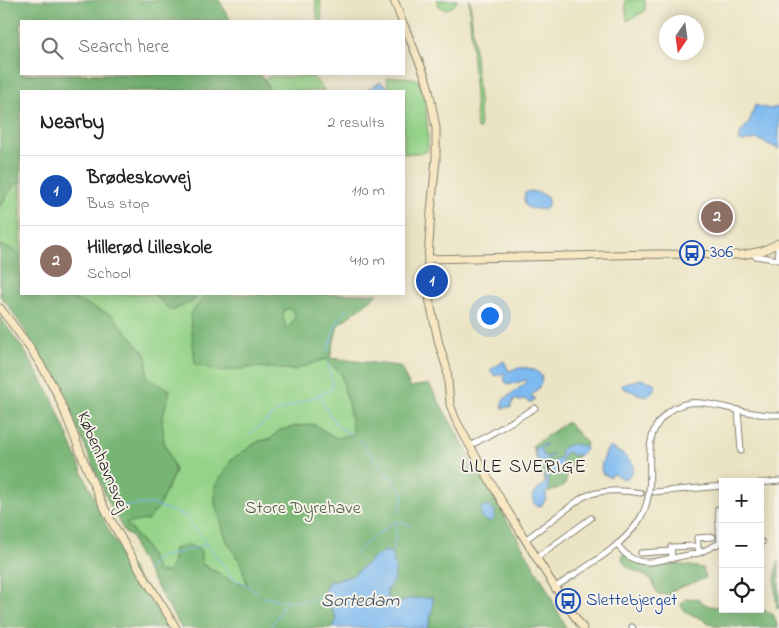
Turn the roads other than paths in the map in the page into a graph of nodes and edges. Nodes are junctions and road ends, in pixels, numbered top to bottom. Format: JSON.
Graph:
{"nodes":[{"id":1,"x":394,"y":0,"type":"edge"},
{"id":2,"x":402,"y":20,"type":"edge"},
{"id":3,"x":405,"y":27,"type":"edge"},
{"id":4,"x":778,"y":244,"type":"edge"},
{"id":5,"x":752,"y":254,"type":"junction"},
{"id":6,"x":428,"y":259,"type":"junction"},
{"id":7,"x":779,"y":260,"type":"edge"},
{"id":8,"x":0,"y":308,"type":"edge"},
{"id":9,"x":535,"y":408,"type":"dead end"},
{"id":10,"x":738,"y":410,"type":"junction"},
{"id":11,"x":779,"y":415,"type":"edge"},
{"id":12,"x":470,"y":446,"type":"junction"},
{"id":13,"x":740,"y":451,"type":"dead end"},
{"id":14,"x":779,"y":482,"type":"edge"},
{"id":15,"x":764,"y":483,"type":"edge"},
{"id":16,"x":719,"y":486,"type":"edge"},
{"id":17,"x":654,"y":492,"type":"dead end"},
{"id":18,"x":641,"y":493,"type":"dead end"},
{"id":19,"x":718,"y":510,"type":"dead end"},
{"id":20,"x":591,"y":518,"type":"dead end"},
{"id":21,"x":719,"y":523,"type":"edge"},
{"id":22,"x":713,"y":538,"type":"dead end"},
{"id":23,"x":525,"y":540,"type":"junction"},
{"id":24,"x":617,"y":544,"type":"junction"},
{"id":25,"x":719,"y":544,"type":"edge"},
{"id":26,"x":694,"y":546,"type":"dead end"},
{"id":27,"x":671,"y":551,"type":"junction"},
{"id":28,"x":641,"y":553,"type":"dead end"},
{"id":29,"x":699,"y":553,"type":"junction"},
{"id":30,"x":536,"y":558,"type":"junction"},
{"id":31,"x":672,"y":559,"type":"junction"},
{"id":32,"x":554,"y":588,"type":"junction"},
{"id":33,"x":176,"y":628,"type":"edge"},
{"id":34,"x":583,"y":628,"type":"edge"}],
"edges":[{"from":1,"to":2,"type":"street"},
{"from":3,"to":6,"type":"street"},
{"from":4,"to":5,"type":"street"},
{"from":4,"to":7,"type":"street"},
{"from":5,"to":6,"type":"street"},
{"from":5,"to":7,"type":"street"},
{"from":6,"to":12,"type":"street"},
{"from":8,"to":33,"type":"street","name":"Københavnsvej"},
{"from":9,"to":12,"type":"street"},
{"from":10,"to":11,"type":"street"},
{"from":10,"to":13,"type":"street"},
{"from":10,"to":24,"type":"street"},
{"from":12,"to":23,"type":"street"},
{"from":14,"to":15,"type":"street"},
{"from":16,"to":17,"type":"street"},
{"from":18,"to":23,"type":"street"},
{"from":19,"to":21,"type":"street"},
{"from":20,"to":30,"type":"street"},
{"from":22,"to":29,"type":"street"},
{"from":23,"to":30,"type":"street"},
{"from":24,"to":31,"type":"street"},
{"from":24,"to":32,"type":"street"},
{"from":25,"to":29,"type":"street"},
{"from":26,"to":27,"type":"street"},
{"from":27,"to":28,"type":"street"},
{"from":27,"to":31,"type":"street"},
{"from":29,"to":31,"type":"street"},
{"from":30,"to":32,"type":"street"},
{"from":32,"to":34,"type":"street"}]}
